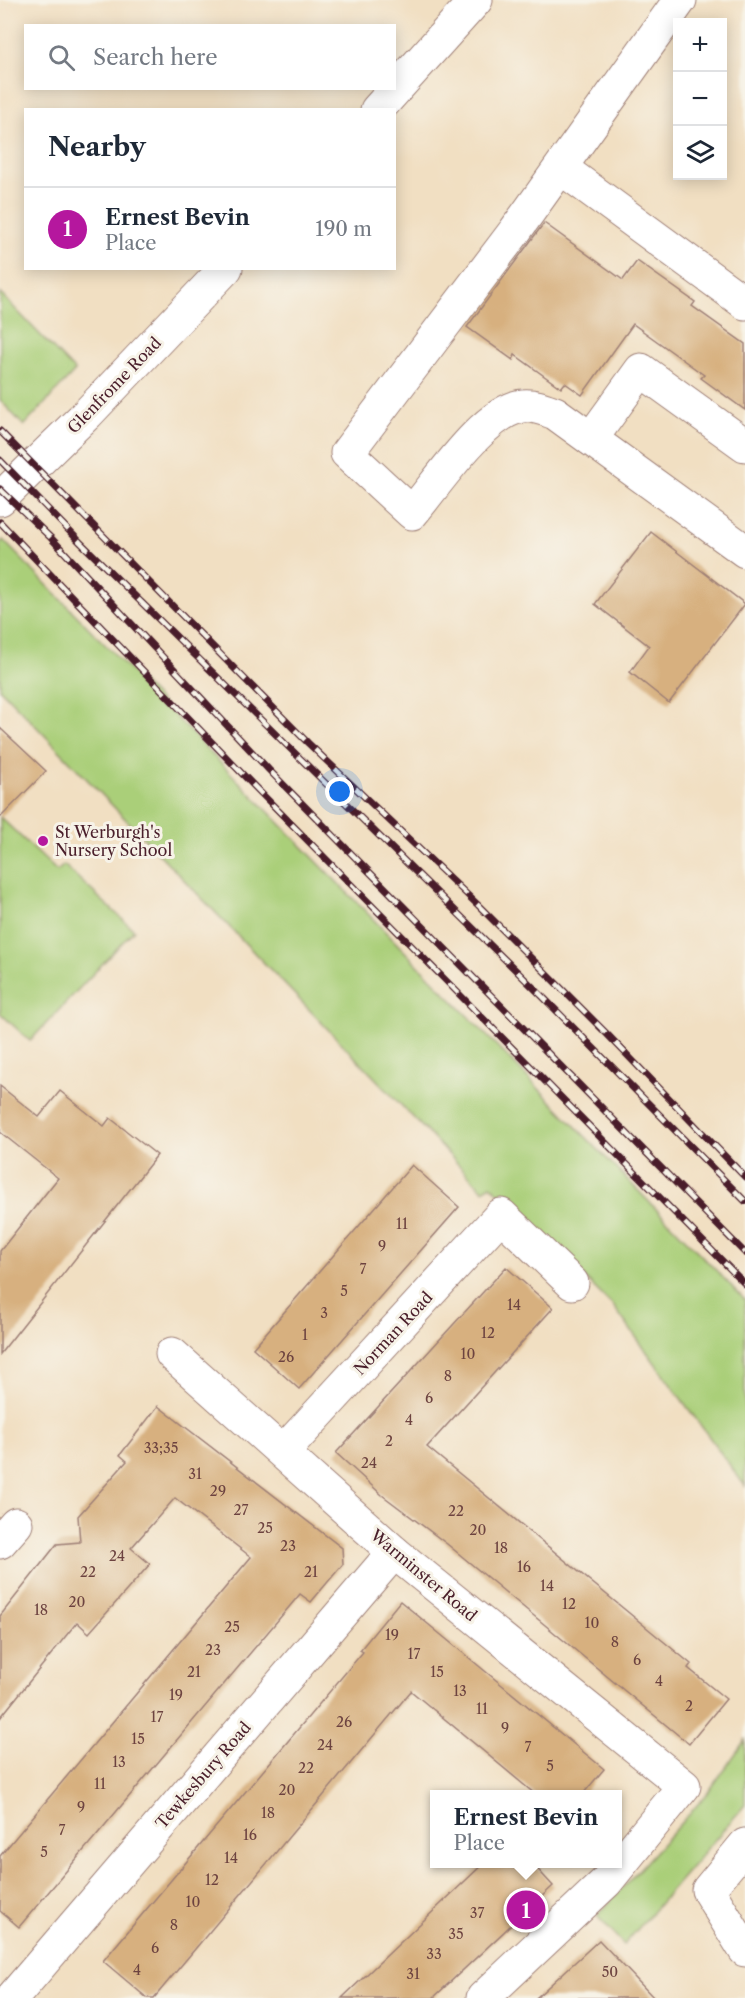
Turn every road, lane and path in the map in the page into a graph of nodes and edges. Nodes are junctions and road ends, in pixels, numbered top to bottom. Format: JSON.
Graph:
{"nodes":[{"id":1,"x":476,"y":0,"type":"edge"},
{"id":2,"x":680,"y":0,"type":"edge"},
{"id":3,"x":396,"y":89,"type":"edge"},
{"id":4,"x":395,"y":90,"type":"edge"},
{"id":5,"x":379,"y":108,"type":"edge"},
{"id":6,"x":561,"y":168,"type":"junction"},
{"id":7,"x":224,"y":270,"type":"edge"},
{"id":8,"x":745,"y":303,"type":"edge"},
{"id":9,"x":591,"y":439,"type":"junction"},
{"id":10,"x":745,"y":445,"type":"edge"},
{"id":11,"x":0,"y":499,"type":"edge"},
{"id":12,"x":745,"y":551,"type":"edge"},
{"id":13,"x":572,"y":1283,"type":"dead end"},
{"id":14,"x":172,"y":1354,"type":"dead end"},
{"id":15,"x":284,"y":1451,"type":"junction"},
{"id":16,"x":394,"y":1552,"type":"junction"},
{"id":17,"x":745,"y":1845,"type":"edge"},
{"id":18,"x":622,"y":1862,"type":"edge"},
{"id":19,"x":617,"y":1868,"type":"edge"},
{"id":20,"x":745,"y":1950,"type":"edge"},
{"id":21,"x":12,"y":1998,"type":"edge"},
{"id":22,"x":483,"y":1998,"type":"edge"}],
"edges":[{"from":1,"to":3,"type":"street"},
{"from":2,"to":6,"type":"street"},
{"from":4,"to":5,"type":"street"},
{"from":6,"to":8,"type":"street"},
{"from":6,"to":9,"type":"street"},
{"from":7,"to":11,"type":"street","name":"Glenfrome Road"},
{"from":9,"to":10,"type":"street"},
{"from":9,"to":12,"type":"street"},
{"from":13,"to":15,"type":"street","name":"Norman Road"},
{"from":14,"to":15,"type":"street","name":"Warminster Road"},
{"from":15,"to":16,"type":"street","name":"Warminster Road"},
{"from":16,"to":18,"type":"street","name":"Warminster Road"},
{"from":16,"to":21,"type":"street","name":"Tewkesbury Road"},
{"from":17,"to":20,"type":"street"},
{"from":19,"to":22,"type":"street","name":"Warminster Road"}]}
